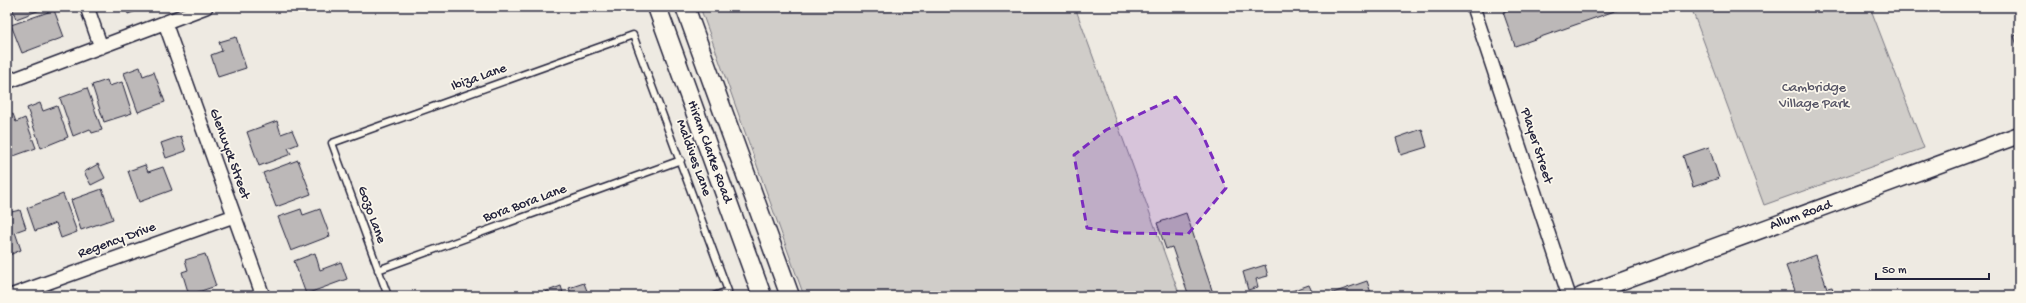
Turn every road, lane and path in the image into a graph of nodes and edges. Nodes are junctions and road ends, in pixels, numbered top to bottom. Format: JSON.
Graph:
{"nodes":[{"id":1,"x":88,"y":7,"type":"edge"},
{"id":2,"x":206,"y":7,"type":"edge"},
{"id":3,"x":657,"y":7,"type":"edge"},
{"id":4,"x":685,"y":7,"type":"edge"},
{"id":5,"x":1472,"y":7,"type":"edge"},
{"id":6,"x":165,"y":23,"type":"junction"},
{"id":7,"x":634,"y":35,"type":"joint"},
{"id":8,"x":101,"y":47,"type":"junction"},
{"id":9,"x":7,"y":82,"type":"edge"},
{"id":10,"x":729,"y":127,"type":"junction"},
{"id":11,"x":2019,"y":135,"type":"edge"},
{"id":12,"x":704,"y":137,"type":"junction"},
{"id":13,"x":332,"y":143,"type":"joint"},
{"id":14,"x":681,"y":160,"type":"junction"},
{"id":15,"x":234,"y":216,"type":"junction"},
{"id":16,"x":378,"y":270,"type":"junction"},
{"id":17,"x":44,"y":290,"type":"edge"},
{"id":18,"x":10,"y":296,"type":"edge"},
{"id":19,"x":263,"y":296,"type":"edge"},
{"id":20,"x":388,"y":296,"type":"edge"},
{"id":21,"x":714,"y":296,"type":"edge"},
{"id":22,"x":762,"y":296,"type":"edge"},
{"id":23,"x":790,"y":296,"type":"edge"},
{"id":24,"x":1569,"y":296,"type":"edge"},
{"id":25,"x":1581,"y":296,"type":"edge"}],
"edges":[{"from":1,"to":8,"type":"street"},
{"from":2,"to":6,"type":"street"},
{"from":3,"to":12,"type":"main road","name":"Hiram Clarke Road"},
{"from":4,"to":10,"type":"main road","name":"Hiram Clarke Road"},
{"from":5,"to":24,"type":"street","name":"Player Street"},
{"from":6,"to":8,"type":"street"},
{"from":6,"to":15,"type":"street","name":"Glenwyck Street"},
{"from":7,"to":13,"type":"lane","name":"Ibiza Lane"},
{"from":7,"to":14,"type":"lane","name":"Maldives Lane"},
{"from":8,"to":9,"type":"street"},
{"from":10,"to":12,"type":"main road"},
{"from":10,"to":23,"type":"main road","name":"Hiram Clarke Road"},
{"from":11,"to":25,"type":"street","name":"Allum Road"},
{"from":12,"to":22,"type":"main road","name":"Hiram Clarke Road"},
{"from":13,"to":16,"type":"lane","name":"Gozo Lane"},
{"from":14,"to":16,"type":"lane","name":"Bora Bora Lane"},
{"from":14,"to":21,"type":"lane","name":"Maldives Lane"},
{"from":15,"to":17,"type":"street","name":"Regency Drive"},
{"from":15,"to":19,"type":"street","name":"Glenwyck Street"},
{"from":16,"to":20,"type":"lane","name":"Gozo Lane"},
{"from":17,"to":18,"type":"street","name":"Regency Drive"}]}
